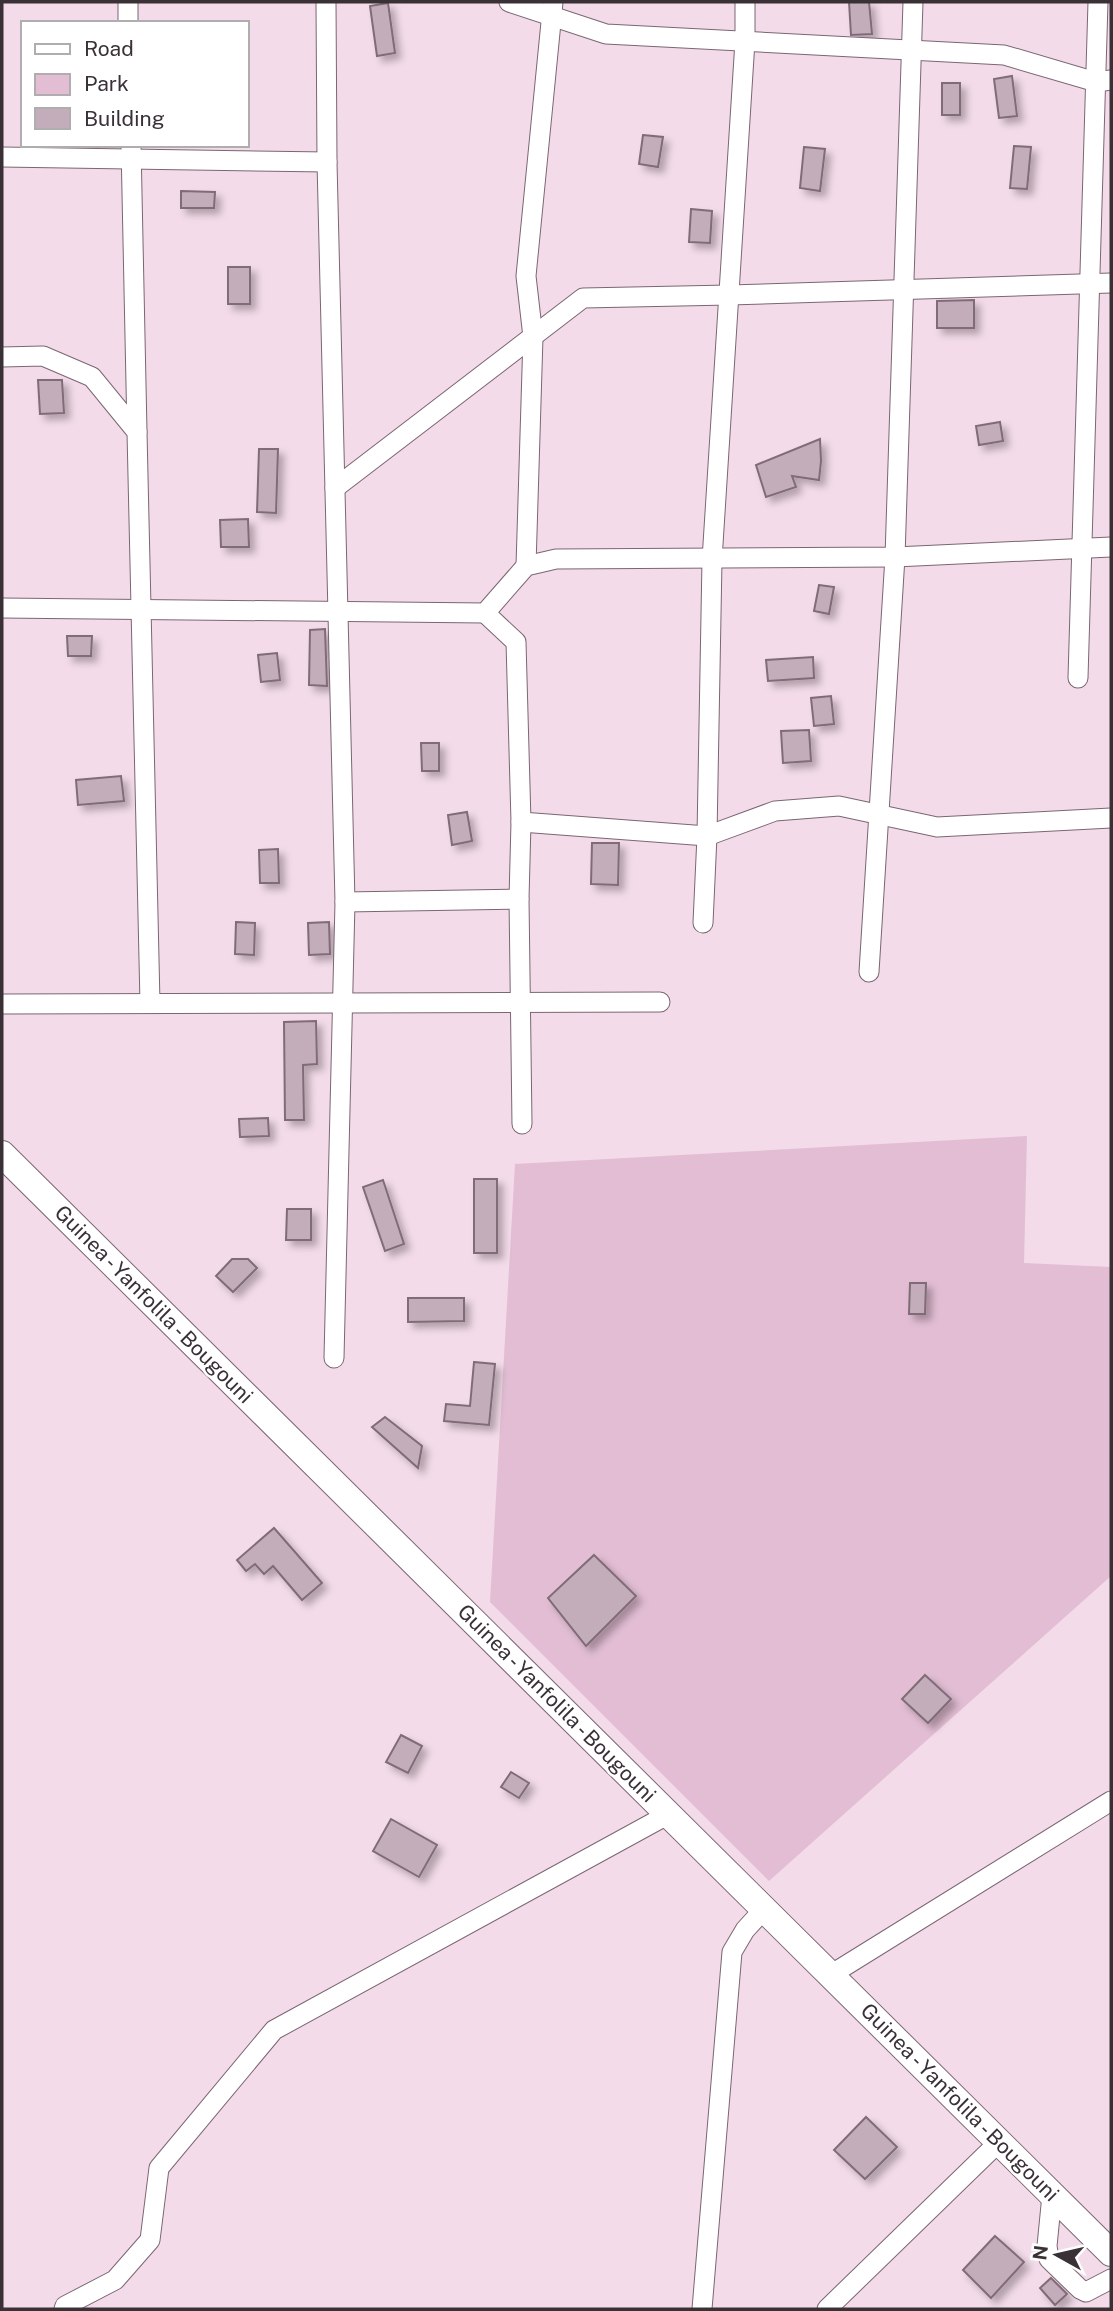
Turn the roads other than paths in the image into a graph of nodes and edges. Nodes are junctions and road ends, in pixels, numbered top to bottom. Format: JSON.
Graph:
{"nodes":[{"id":1,"x":128,"y":2,"type":"edge"},
{"id":2,"x":326,"y":2,"type":"edge"},
{"id":3,"x":509,"y":2,"type":"edge"},
{"id":4,"x":745,"y":2,"type":"edge"},
{"id":5,"x":912,"y":2,"type":"edge"},
{"id":6,"x":1098,"y":2,"type":"edge"},
{"id":7,"x":553,"y":9,"type":"edge"},
{"id":8,"x":128,"y":21,"type":"edge"},
{"id":9,"x":745,"y":41,"type":"junction"},
{"id":10,"x":911,"y":50,"type":"junction"},
{"id":11,"x":1103,"y":81,"type":"edge"},
{"id":12,"x":131,"y":152,"type":"edge"},
{"id":13,"x":2,"y":157,"type":"edge"},
{"id":14,"x":327,"y":162,"type":"junction"},
{"id":15,"x":1111,"y":283,"type":"edge"},
{"id":16,"x":1089,"y":284,"type":"junction"},
{"id":17,"x":904,"y":289,"type":"junction"},
{"id":18,"x":729,"y":295,"type":"junction"},
{"id":19,"x":533,"y":337,"type":"junction"},
{"id":20,"x":2,"y":357,"type":"edge"},
{"id":21,"x":137,"y":432,"type":"junction"},
{"id":22,"x":335,"y":488,"type":"junction"},
{"id":23,"x":1111,"y":547,"type":"edge"},
{"id":24,"x":1080,"y":548,"type":"junction"},
{"id":25,"x":895,"y":557,"type":"junction"},
{"id":26,"x":712,"y":560,"type":"junction"},
{"id":27,"x":526,"y":566,"type":"junction"},
{"id":28,"x":2,"y":608,"type":"edge"},
{"id":29,"x":142,"y":609,"type":"junction"},
{"id":30,"x":338,"y":612,"type":"junction"},
{"id":31,"x":485,"y":613,"type":"junction"},
{"id":32,"x":1078,"y":678,"type":"dead end"},
{"id":33,"x":879,"y":814,"type":"junction"},
{"id":34,"x":1111,"y":818,"type":"edge"},
{"id":35,"x":521,"y":822,"type":"junction"},
{"id":36,"x":707,"y":836,"type":"junction"},
{"id":37,"x":519,"y":898,"type":"junction"},
{"id":38,"x":345,"y":902,"type":"junction"},
{"id":39,"x":703,"y":923,"type":"dead end"},
{"id":40,"x":869,"y":972,"type":"dead end"},
{"id":41,"x":660,"y":1002,"type":"dead end"},
{"id":42,"x":150,"y":1003,"type":"junction"},
{"id":43,"x":343,"y":1003,"type":"junction"},
{"id":44,"x":520,"y":1003,"type":"junction"},
{"id":45,"x":2,"y":1004,"type":"edge"},
{"id":46,"x":522,"y":1124,"type":"dead end"},
{"id":47,"x":2,"y":1154,"type":"edge"},
{"id":48,"x":334,"y":1358,"type":"dead end"},
{"id":49,"x":1111,"y":1801,"type":"edge"},
{"id":50,"x":669,"y":1814,"type":"junction"},
{"id":51,"x":765,"y":1908,"type":"junction"},
{"id":52,"x":832,"y":1974,"type":"junction"},
{"id":53,"x":999,"y":2142,"type":"junction"},
{"id":54,"x":1052,"y":2195,"type":"junction"},
{"id":55,"x":1111,"y":2253,"type":"edge"},
{"id":56,"x":1111,"y":2278,"type":"edge"},
{"id":57,"x":845,"y":2300,"type":"edge"},
{"id":58,"x":64,"y":2309,"type":"edge"},
{"id":59,"x":702,"y":2309,"type":"edge"},
{"id":60,"x":827,"y":2309,"type":"edge"}],
"edges":[{"from":1,"to":8,"type":"street"},
{"from":2,"to":14,"type":"street"},
{"from":3,"to":7,"type":"street"},
{"from":4,"to":9,"type":"street"},
{"from":5,"to":10,"type":"street"},
{"from":6,"to":11,"type":"street"},
{"from":7,"to":9,"type":"street"},
{"from":7,"to":19,"type":"street"},
{"from":9,"to":10,"type":"street"},
{"from":9,"to":18,"type":"street"},
{"from":10,"to":11,"type":"street"},
{"from":10,"to":17,"type":"street"},
{"from":11,"to":16,"type":"street"},
{"from":12,"to":13,"type":"street"},
{"from":12,"to":14,"type":"street"},
{"from":12,"to":21,"type":"street"},
{"from":14,"to":22,"type":"street"},
{"from":15,"to":16,"type":"street"},
{"from":16,"to":17,"type":"street"},
{"from":16,"to":24,"type":"street"},
{"from":17,"to":18,"type":"street"},
{"from":17,"to":25,"type":"street"},
{"from":18,"to":19,"type":"street"},
{"from":18,"to":26,"type":"street"},
{"from":19,"to":22,"type":"street"},
{"from":19,"to":27,"type":"street"},
{"from":20,"to":21,"type":"street"},
{"from":21,"to":29,"type":"street"},
{"from":22,"to":30,"type":"street"},
{"from":23,"to":24,"type":"street"},
{"from":24,"to":25,"type":"street"},
{"from":24,"to":32,"type":"street"},
{"from":25,"to":26,"type":"street"},
{"from":25,"to":33,"type":"street"},
{"from":26,"to":27,"type":"street"},
{"from":26,"to":36,"type":"street"},
{"from":27,"to":31,"type":"street"},
{"from":28,"to":29,"type":"street"},
{"from":29,"to":30,"type":"street"},
{"from":29,"to":42,"type":"street"},
{"from":30,"to":31,"type":"street"},
{"from":30,"to":38,"type":"street"},
{"from":31,"to":35,"type":"street"},
{"from":33,"to":34,"type":"street"},
{"from":33,"to":36,"type":"street"},
{"from":33,"to":40,"type":"street"},
{"from":35,"to":36,"type":"street"},
{"from":35,"to":37,"type":"street"},
{"from":36,"to":39,"type":"street"},
{"from":37,"to":38,"type":"street"},
{"from":37,"to":44,"type":"street"},
{"from":38,"to":43,"type":"street"},
{"from":41,"to":44,"type":"street"},
{"from":42,"to":43,"type":"street"},
{"from":42,"to":45,"type":"street"},
{"from":43,"to":44,"type":"street"},
{"from":43,"to":48,"type":"street"},
{"from":44,"to":46,"type":"street"},
{"from":47,"to":50,"type":"main road","name":"Guinea - Yanfolila - Bougouni"},
{"from":49,"to":52,"type":"street"},
{"from":50,"to":51,"type":"main road","name":"Guinea - Yanfolila - Bougouni"},
{"from":50,"to":58,"type":"street"},
{"from":51,"to":52,"type":"main road","name":"Guinea - Yanfolila - Bougouni"},
{"from":51,"to":59,"type":"street"},
{"from":52,"to":53,"type":"main road","name":"Guinea - Yanfolila - Bougouni"},
{"from":53,"to":54,"type":"main road","name":"Guinea - Yanfolila - Bougouni"},
{"from":53,"to":57,"type":"street"},
{"from":54,"to":55,"type":"main road","name":"Guinea - Yanfolila - Bougouni"},
{"from":54,"to":56,"type":"street"},
{"from":57,"to":60,"type":"street"}]}
